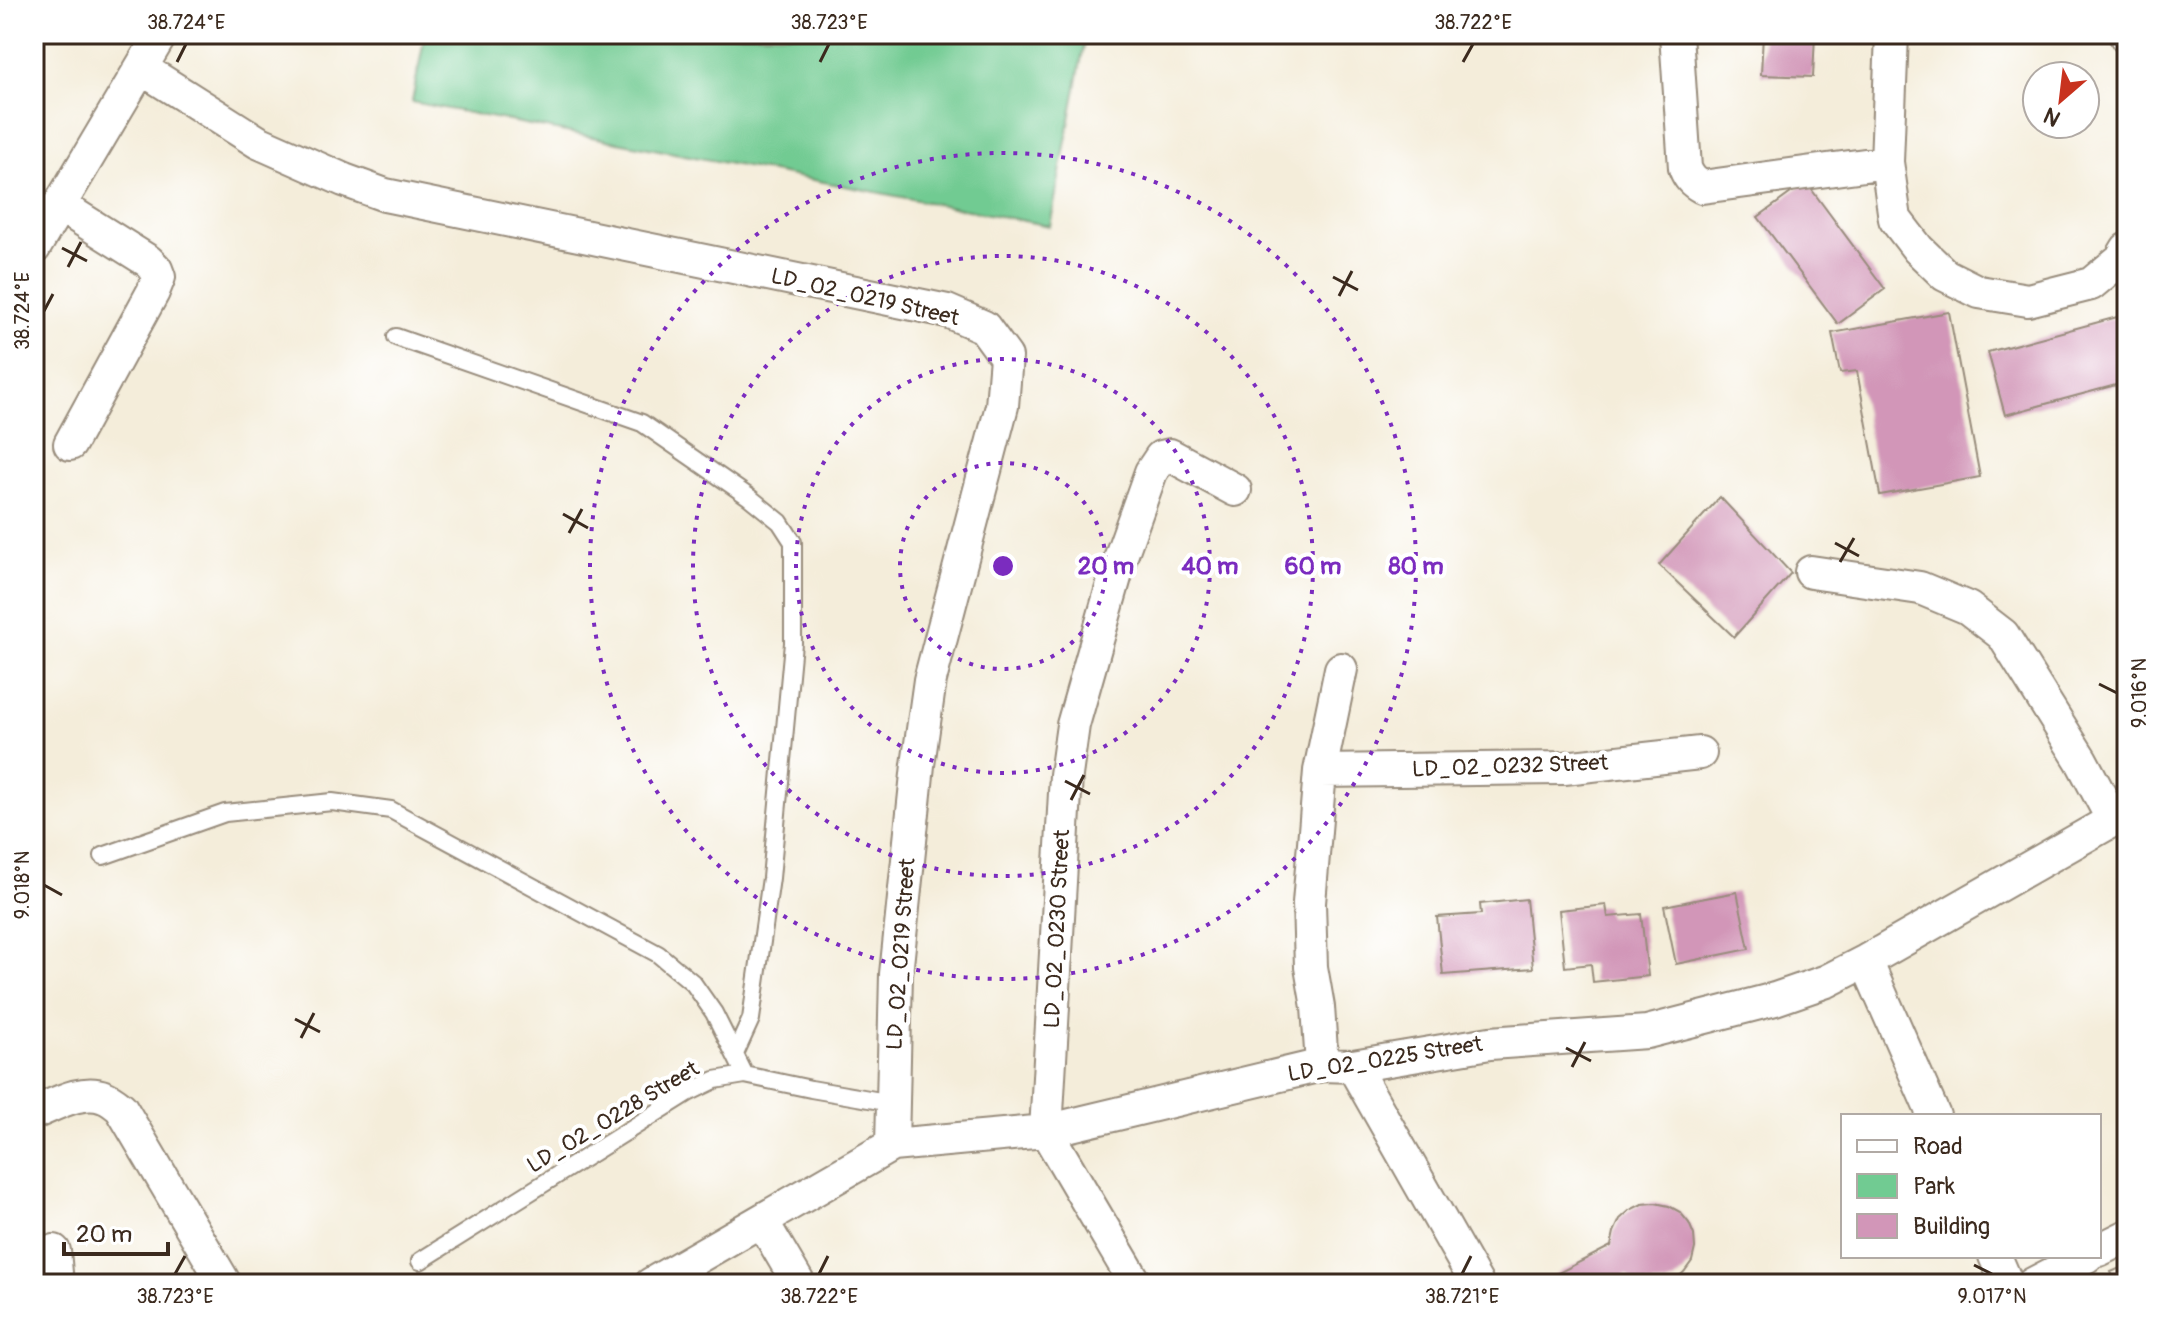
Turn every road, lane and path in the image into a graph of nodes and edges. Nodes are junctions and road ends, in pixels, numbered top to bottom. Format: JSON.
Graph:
{"nodes":[{"id":1,"x":161,"y":34,"type":"edge"},
{"id":2,"x":1676,"y":34,"type":"edge"},
{"id":3,"x":1892,"y":34,"type":"edge"},
{"id":4,"x":141,"y":68,"type":"junction"},
{"id":5,"x":1887,"y":162,"type":"junction"},
{"id":6,"x":59,"y":205,"type":"junction"},
{"id":7,"x":34,"y":248,"type":"edge"},
{"id":8,"x":2127,"y":249,"type":"edge"},
{"id":9,"x":396,"y":337,"type":"dead end"},
{"id":10,"x":70,"y":444,"type":"dead end"},
{"id":11,"x":1235,"y":490,"type":"dead end"},
{"id":12,"x":1811,"y":572,"type":"dead end"},
{"id":13,"x":1341,"y":669,"type":"dead end"},
{"id":14,"x":1700,"y":753,"type":"dead end"},
{"id":15,"x":1320,"y":771,"type":"junction"},
{"id":16,"x":2120,"y":817,"type":"edge"},
{"id":17,"x":103,"y":856,"type":"dead end"},
{"id":18,"x":1866,"y":961,"type":"junction"},
{"id":19,"x":735,"y":1054,"type":"junction"},
{"id":20,"x":1337,"y":1065,"type":"junction"},
{"id":21,"x":745,"y":1075,"type":"junction"},
{"id":22,"x":892,"y":1103,"type":"junction"},
{"id":23,"x":34,"y":1113,"type":"edge"},
{"id":24,"x":1933,"y":1114,"type":"edge"},
{"id":25,"x":1046,"y":1131,"type":"junction"},
{"id":26,"x":892,"y":1145,"type":"junction"},
{"id":27,"x":762,"y":1221,"type":"junction"},
{"id":28,"x":2127,"y":1236,"type":"edge"},
{"id":29,"x":2101,"y":1249,"type":"edge"},
{"id":30,"x":54,"y":1251,"type":"dead end"},
{"id":31,"x":1996,"y":1258,"type":"edge"},
{"id":32,"x":2083,"y":1258,"type":"edge"},
{"id":33,"x":420,"y":1261,"type":"dead end"},
{"id":34,"x":57,"y":1284,"type":"edge"},
{"id":35,"x":225,"y":1284,"type":"edge"},
{"id":36,"x":651,"y":1284,"type":"edge"},
{"id":37,"x":799,"y":1284,"type":"edge"},
{"id":38,"x":1136,"y":1284,"type":"edge"},
{"id":39,"x":1477,"y":1284,"type":"edge"},
{"id":40,"x":2007,"y":1284,"type":"edge"},
{"id":41,"x":2033,"y":1284,"type":"edge"}],
"edges":[{"from":1,"to":4,"type":"street"},
{"from":2,"to":5,"type":"street"},
{"from":3,"to":5,"type":"street"},
{"from":4,"to":6,"type":"street"},
{"from":4,"to":22,"type":"street","name":"LD_02_0219 Street"},
{"from":5,"to":8,"type":"street"},
{"from":6,"to":7,"type":"street"},
{"from":6,"to":10,"type":"street"},
{"from":9,"to":19,"type":"lane"},
{"from":11,"to":25,"type":"street","name":"LD_02_0230 Street"},
{"from":12,"to":16,"type":"street","name":"LD_02_0225 Street"},
{"from":13,"to":15,"type":"street"},
{"from":14,"to":15,"type":"street","name":"LD_02_0232 Street"},
{"from":15,"to":20,"type":"street"},
{"from":16,"to":18,"type":"street","name":"LD_02_0225 Street"},
{"from":17,"to":19,"type":"lane"},
{"from":18,"to":20,"type":"street","name":"LD_02_0225 Street"},
{"from":18,"to":24,"type":"street"},
{"from":19,"to":21,"type":"lane"},
{"from":20,"to":25,"type":"street","name":"LD_02_0225 Street"},
{"from":20,"to":39,"type":"street"},
{"from":21,"to":22,"type":"lane","name":"LD_02_0228 Street"},
{"from":21,"to":33,"type":"lane","name":"LD_02_0228 Street"},
{"from":22,"to":26,"type":"street","name":"LD_02_0219 Street"},
{"from":23,"to":35,"type":"street"},
{"from":25,"to":26,"type":"street","name":"LD_02_0225 Street"},
{"from":25,"to":38,"type":"street"},
{"from":26,"to":27,"type":"street","name":"LD_02_0225 Street"},
{"from":27,"to":36,"type":"street","name":"LD_02_0225 Street"},
{"from":27,"to":37,"type":"street"},
{"from":28,"to":29,"type":"street"},
{"from":30,"to":34,"type":"street"},
{"from":31,"to":40,"type":"street"},
{"from":32,"to":41,"type":"street"}]}
